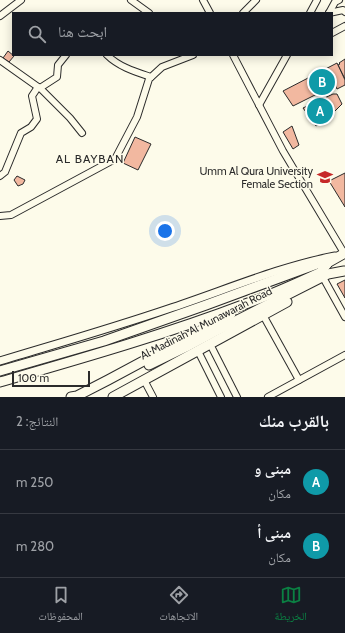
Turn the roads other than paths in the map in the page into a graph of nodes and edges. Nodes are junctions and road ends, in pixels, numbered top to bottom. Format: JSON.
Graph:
{"nodes":[{"id":1,"x":21,"y":0,"type":"edge"},
{"id":2,"x":131,"y":0,"type":"edge"},
{"id":3,"x":203,"y":0,"type":"edge"},
{"id":4,"x":256,"y":0,"type":"edge"},
{"id":5,"x":318,"y":0,"type":"edge"},
{"id":6,"x":339,"y":0,"type":"edge"},
{"id":7,"x":145,"y":12,"type":"edge"},
{"id":8,"x":209,"y":12,"type":"edge"},
{"id":9,"x":244,"y":12,"type":"edge"},
{"id":10,"x":311,"y":12,"type":"edge"},
{"id":11,"x":345,"y":12,"type":"edge"},
{"id":12,"x":0,"y":16,"type":"edge"},
{"id":13,"x":345,"y":26,"type":"edge"},
{"id":14,"x":333,"y":32,"type":"edge"},
{"id":15,"x":65,"y":56,"type":"edge"},
{"id":16,"x":108,"y":56,"type":"edge"},
{"id":17,"x":190,"y":56,"type":"edge"},
{"id":18,"x":234,"y":56,"type":"edge"},
{"id":19,"x":286,"y":56,"type":"edge"},
{"id":20,"x":0,"y":60,"type":"edge"},
{"id":21,"x":151,"y":78,"type":"junction"},
{"id":22,"x":39,"y":88,"type":"junction"},
{"id":23,"x":259,"y":105,"type":"junction"},
{"id":24,"x":82,"y":133,"type":"dead end"},
{"id":25,"x":0,"y":176,"type":"edge"},
{"id":26,"x":0,"y":216,"type":"edge"},
{"id":27,"x":343,"y":254,"type":"edge"},
{"id":28,"x":327,"y":264,"type":"junction"},
{"id":29,"x":345,"y":271,"type":"edge"},
{"id":30,"x":325,"y":281,"type":"junction"},
{"id":31,"x":263,"y":315,"type":"junction"},
{"id":32,"x":345,"y":317,"type":"edge"},
{"id":33,"x":210,"y":344,"type":"junction"},
{"id":34,"x":198,"y":351,"type":"junction"},
{"id":35,"x":345,"y":355,"type":"edge"},
{"id":36,"x":0,"y":361,"type":"edge"},
{"id":37,"x":0,"y":371,"type":"edge"},
{"id":38,"x":144,"y":380,"type":"junction"},
{"id":39,"x":299,"y":380,"type":"junction"},
{"id":40,"x":0,"y":382,"type":"edge"},
{"id":41,"x":71,"y":397,"type":"edge"},
{"id":42,"x":78,"y":397,"type":"edge"},
{"id":43,"x":113,"y":397,"type":"edge"},
{"id":44,"x":152,"y":397,"type":"edge"},
{"id":45,"x":221,"y":397,"type":"edge"},
{"id":46,"x":237,"y":397,"type":"edge"},
{"id":47,"x":268,"y":397,"type":"edge"}],
"edges":[{"from":1,"to":12,"type":"street"},
{"from":2,"to":7,"type":"street"},
{"from":3,"to":8,"type":"street"},
{"from":4,"to":9,"type":"street"},
{"from":5,"to":10,"type":"street"},
{"from":6,"to":11,"type":"street"},
{"from":13,"to":14,"type":"street"},
{"from":15,"to":22,"type":"street"},
{"from":16,"to":21,"type":"street"},
{"from":17,"to":21,"type":"street"},
{"from":18,"to":23,"type":"street"},
{"from":19,"to":23,"type":"street"},
{"from":20,"to":22,"type":"street"},
{"from":21,"to":26,"type":"street"},
{"from":22,"to":24,"type":"street"},
{"from":22,"to":25,"type":"street"},
{"from":23,"to":27,"type":"street"},
{"from":27,"to":28,"type":"highway"},
{"from":27,"to":36,"type":"main road"},
{"from":28,"to":37,"type":"highway"},
{"from":28,"to":40,"type":"highway"},
{"from":28,"to":41,"type":"highway"},
{"from":29,"to":30,"type":"highway","name":"Al Madinah Al Munawarah Road"},
{"from":29,"to":42,"type":"highway","name":"Al Madinah Al Munawarah Road"},
{"from":30,"to":31,"type":"highway","name":"Al Madinah Al Munawarah Road"},
{"from":30,"to":32,"type":"street"},
{"from":31,"to":33,"type":"highway","name":"Al Madinah Al Munawarah Road"},
{"from":31,"to":39,"type":"street"},
{"from":33,"to":34,"type":"highway","name":"Al Madinah Al Munawarah Road"},
{"from":33,"to":46,"type":"street"},
{"from":34,"to":38,"type":"highway","name":"Al Madinah Al Munawarah Road"},
{"from":34,"to":45,"type":"street"},
{"from":35,"to":39,"type":"street"},
{"from":38,"to":43,"type":"highway","name":"Al Madinah Al Munawarah Road"},
{"from":38,"to":44,"type":"street"},
{"from":39,"to":47,"type":"street"}]}
